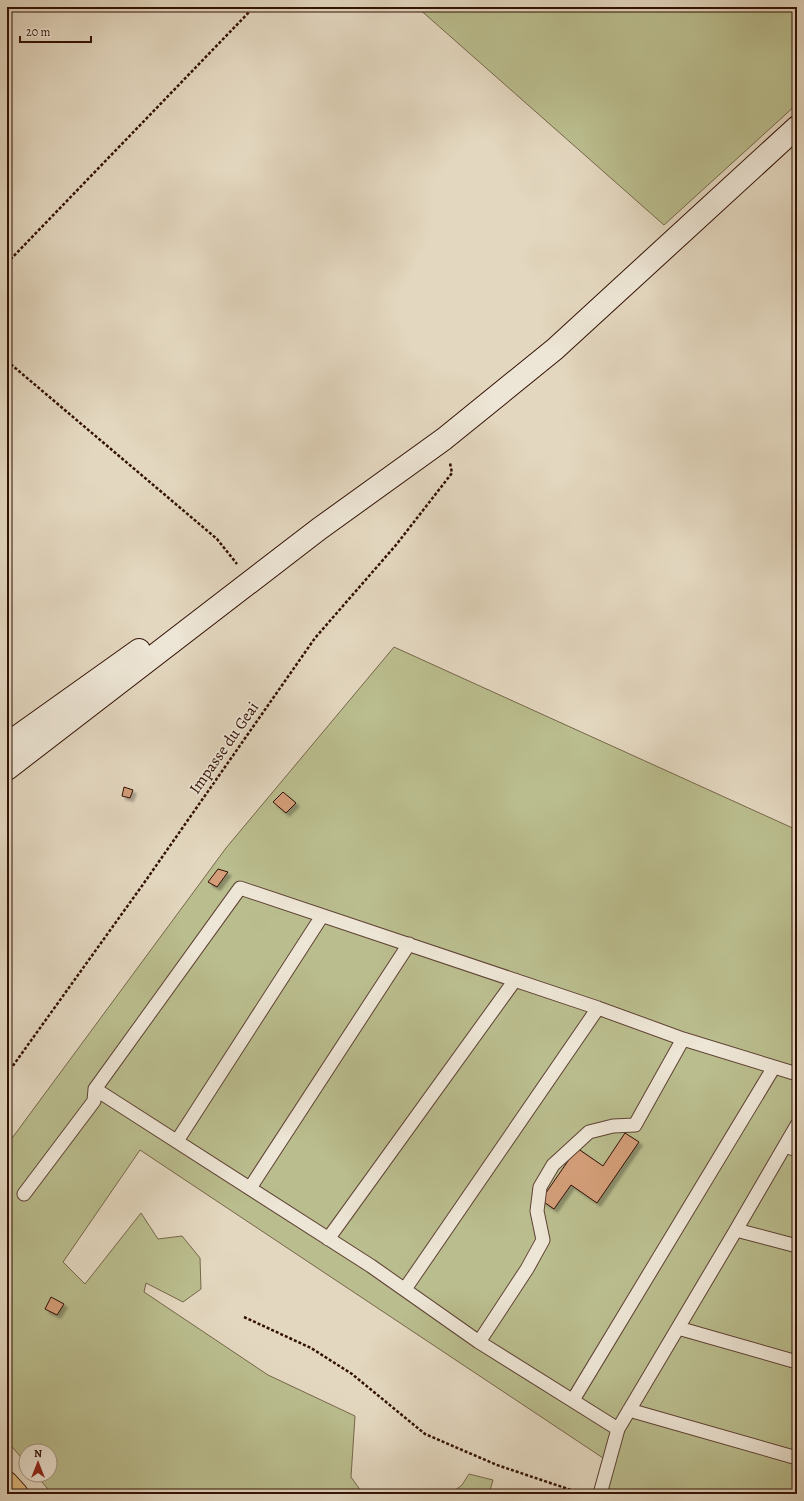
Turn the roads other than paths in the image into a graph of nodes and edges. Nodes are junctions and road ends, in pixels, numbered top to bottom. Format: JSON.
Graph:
{"nodes":[{"id":1,"x":797,"y":127,"type":"edge"},
{"id":2,"x":319,"y":529,"type":"junction"},
{"id":3,"x":7,"y":744,"type":"edge"},
{"id":4,"x":7,"y":769,"type":"edge"},
{"id":5,"x":322,"y":916,"type":"junction"},
{"id":6,"x":409,"y":944,"type":"junction"},
{"id":7,"x":515,"y":980,"type":"junction"},
{"id":8,"x":598,"y":1008,"type":"junction"},
{"id":9,"x":683,"y":1039,"type":"junction"},
{"id":10,"x":774,"y":1067,"type":"junction"},
{"id":11,"x":797,"y":1074,"type":"edge"},
{"id":12,"x":95,"y":1089,"type":"junction"},
{"id":13,"x":797,"y":1125,"type":"edge"},
{"id":14,"x":176,"y":1141,"type":"junction"},
{"id":15,"x":791,"y":1148,"type":"edge"},
{"id":16,"x":250,"y":1188,"type":"junction"},
{"id":17,"x":24,"y":1194,"type":"dead end"},
{"id":18,"x":736,"y":1230,"type":"junction"},
{"id":19,"x":328,"y":1238,"type":"junction"},
{"id":20,"x":797,"y":1246,"type":"edge"},
{"id":21,"x":405,"y":1289,"type":"junction"},
{"id":22,"x":678,"y":1328,"type":"junction"},
{"id":23,"x":480,"y":1342,"type":"junction"},
{"id":24,"x":797,"y":1362,"type":"edge"},
{"id":25,"x":573,"y":1400,"type":"junction"},
{"id":26,"x":629,"y":1410,"type":"junction"},
{"id":27,"x":618,"y":1429,"type":"junction"},
{"id":28,"x":797,"y":1458,"type":"edge"},
{"id":29,"x":7,"y":1483,"type":"edge"},
{"id":30,"x":17,"y":1494,"type":"edge"},
{"id":31,"x":600,"y":1494,"type":"edge"}],
"edges":[{"from":1,"to":2,"type":"main road"},
{"from":2,"to":3,"type":"main road"},
{"from":2,"to":4,"type":"main road"},
{"from":5,"to":6,"type":"lane"},
{"from":5,"to":12,"type":"lane"},
{"from":5,"to":14,"type":"lane"},
{"from":6,"to":7,"type":"lane"},
{"from":6,"to":16,"type":"lane"},
{"from":7,"to":8,"type":"lane"},
{"from":7,"to":19,"type":"lane"},
{"from":8,"to":9,"type":"lane"},
{"from":8,"to":21,"type":"lane"},
{"from":9,"to":10,"type":"lane"},
{"from":9,"to":23,"type":"lane"},
{"from":10,"to":11,"type":"lane"},
{"from":10,"to":25,"type":"lane"},
{"from":12,"to":14,"type":"lane"},
{"from":12,"to":17,"type":"lane"},
{"from":13,"to":15,"type":"lane"},
{"from":14,"to":16,"type":"lane"},
{"from":15,"to":18,"type":"lane"},
{"from":16,"to":19,"type":"lane"},
{"from":18,"to":20,"type":"lane"},
{"from":18,"to":22,"type":"lane"},
{"from":19,"to":21,"type":"lane"},
{"from":21,"to":23,"type":"lane"},
{"from":22,"to":24,"type":"lane"},
{"from":22,"to":26,"type":"lane"},
{"from":23,"to":25,"type":"lane"},
{"from":25,"to":27,"type":"lane"},
{"from":26,"to":27,"type":"lane"},
{"from":26,"to":28,"type":"lane"},
{"from":27,"to":31,"type":"lane"},
{"from":29,"to":30,"type":"highway"}]}
